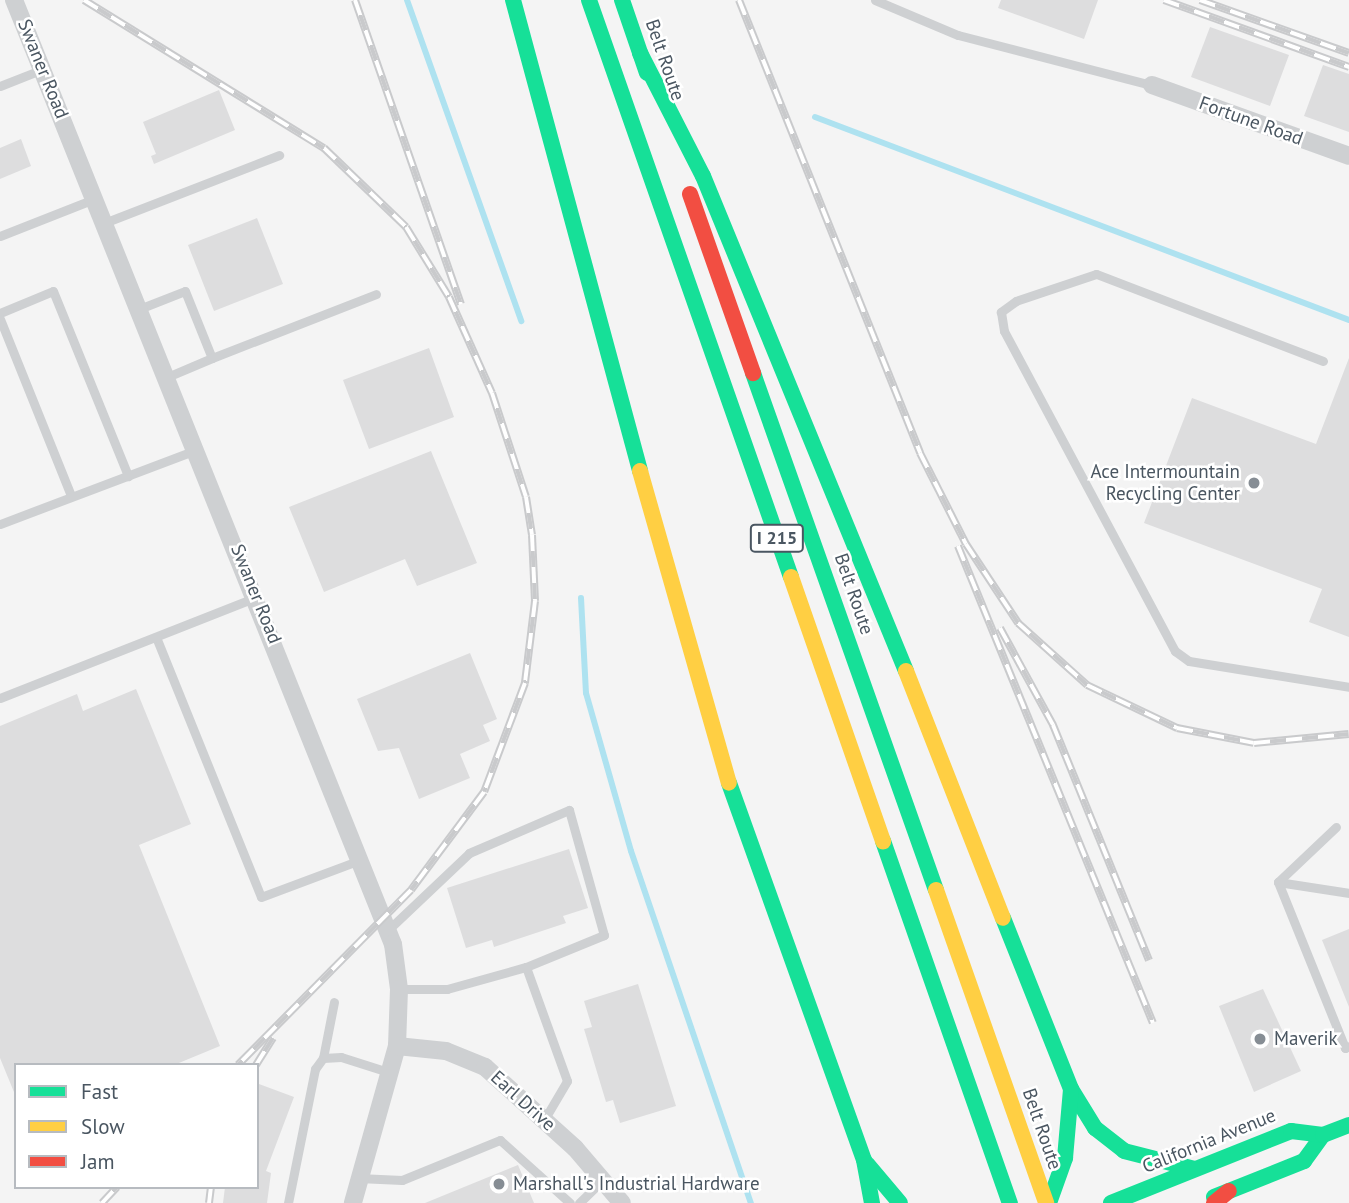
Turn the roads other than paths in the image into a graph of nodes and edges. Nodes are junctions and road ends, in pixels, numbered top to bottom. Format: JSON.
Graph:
{"nodes":[{"id":1,"x":15,"y":0,"type":"edge"},
{"id":2,"x":513,"y":0,"type":"edge"},
{"id":3,"x":589,"y":0,"type":"edge"},
{"id":4,"x":622,"y":0,"type":"edge"},
{"id":5,"x":875,"y":0,"type":"edge"},
{"id":6,"x":640,"y":53,"type":"junction"},
{"id":7,"x":43,"y":69,"type":"junction"},
{"id":8,"x":1152,"y":85,"type":"joint"},
{"id":9,"x":0,"y":86,"type":"edge"},
{"id":10,"x":279,"y":155,"type":"dead end"},
{"id":11,"x":1349,"y":156,"type":"edge"},
{"id":12,"x":94,"y":199,"type":"junction"},
{"id":13,"x":104,"y":223,"type":"junction"},
{"id":14,"x":0,"y":236,"type":"edge"},
{"id":15,"x":376,"y":294,"type":"dead end"},
{"id":16,"x":139,"y":309,"type":"junction"},
{"id":17,"x":0,"y":313,"type":"edge"},
{"id":18,"x":0,"y":319,"type":"edge"},
{"id":19,"x":212,"y":359,"type":"junction"},
{"id":20,"x":1323,"y":361,"type":"dead end"},
{"id":21,"x":167,"y":377,"type":"junction"},
{"id":22,"x":196,"y":450,"type":"junction"},
{"id":23,"x":128,"y":476,"type":"junction"},
{"id":24,"x":71,"y":496,"type":"junction"},
{"id":25,"x":0,"y":524,"type":"edge"},
{"id":26,"x":258,"y":597,"type":"junction"},
{"id":27,"x":156,"y":637,"type":"junction"},
{"id":28,"x":1349,"y":687,"type":"edge"},
{"id":29,"x":0,"y":698,"type":"edge"},
{"id":30,"x":1336,"y":827,"type":"dead end"},
{"id":31,"x":362,"y":859,"type":"junction"},
{"id":32,"x":1278,"y":882,"type":"junction"},
{"id":33,"x":1349,"y":894,"type":"edge"},
{"id":34,"x":388,"y":930,"type":"junction"},
{"id":35,"x":526,"y":967,"type":"junction"},
{"id":36,"x":399,"y":989,"type":"junction"},
{"id":37,"x":334,"y":1002,"type":"dead end"},
{"id":38,"x":397,"y":1046,"type":"junction"},
{"id":39,"x":1349,"y":1046,"type":"edge"},
{"id":40,"x":323,"y":1058,"type":"junction"},
{"id":41,"x":391,"y":1073,"type":"junction"},
{"id":42,"x":1071,"y":1089,"type":"junction"},
{"id":43,"x":544,"y":1120,"type":"junction"},
{"id":44,"x":1349,"y":1125,"type":"edge"},
{"id":45,"x":1324,"y":1135,"type":"junction"},
{"id":46,"x":864,"y":1160,"type":"junction"},
{"id":47,"x":1195,"y":1169,"type":"junction"},
{"id":48,"x":356,"y":1178,"type":"junction"},
{"id":49,"x":604,"y":1180,"type":"junction"},
{"id":50,"x":1229,"y":1191,"type":"junction"},
{"id":51,"x":288,"y":1203,"type":"edge"},
{"id":52,"x":353,"y":1203,"type":"edge"},
{"id":53,"x":570,"y":1203,"type":"edge"},
{"id":54,"x":579,"y":1203,"type":"edge"},
{"id":55,"x":622,"y":1203,"type":"edge"},
{"id":56,"x":872,"y":1203,"type":"edge"},
{"id":57,"x":900,"y":1203,"type":"edge"},
{"id":58,"x":1010,"y":1203,"type":"edge"},
{"id":59,"x":1047,"y":1203,"type":"edge"},
{"id":60,"x":1112,"y":1203,"type":"edge"},
{"id":61,"x":1199,"y":1203,"type":"edge"},
{"id":62,"x":1214,"y":1203,"type":"edge"}],
"edges":[{"from":1,"to":7,"type":"street","name":"Swaner Road"},
{"from":2,"to":46,"type":"main road"},
{"from":3,"to":58,"type":"main road","number":"I 215"},
{"from":4,"to":6,"type":"main road","name":"Belt Route","number":"I 215"},
{"from":5,"to":8,"type":"lane"},
{"from":6,"to":42,"type":"main road"},
{"from":6,"to":59,"type":"main road","name":"Belt Route","number":"I 215"},
{"from":7,"to":9,"type":"lane"},
{"from":7,"to":12,"type":"street","name":"Swaner Road"},
{"from":8,"to":11,"type":"street","name":"Fortune Road"},
{"from":10,"to":13,"type":"lane"},
{"from":12,"to":13,"type":"street","name":"Swaner Road"},
{"from":12,"to":14,"type":"lane"},
{"from":13,"to":16,"type":"street","name":"Swaner Road"},
{"from":15,"to":19,"type":"lane"},
{"from":16,"to":19,"type":"lane"},
{"from":16,"to":21,"type":"street","name":"Swaner Road"},
{"from":17,"to":23,"type":"lane"},
{"from":18,"to":24,"type":"lane"},
{"from":19,"to":21,"type":"lane"},
{"from":20,"to":28,"type":"lane"},
{"from":21,"to":22,"type":"street","name":"Swaner Road"},
{"from":22,"to":23,"type":"lane"},
{"from":22,"to":26,"type":"street","name":"Swaner Road"},
{"from":23,"to":24,"type":"lane"},
{"from":24,"to":25,"type":"lane"},
{"from":26,"to":27,"type":"lane"},
{"from":26,"to":31,"type":"street","name":"Swaner Road"},
{"from":27,"to":29,"type":"lane"},
{"from":27,"to":31,"type":"lane"},
{"from":30,"to":32,"type":"lane"},
{"from":31,"to":34,"type":"street","name":"Swaner Road"},
{"from":32,"to":33,"type":"lane"},
{"from":32,"to":39,"type":"lane"},
{"from":34,"to":35,"type":"lane"},
{"from":34,"to":36,"type":"street","name":"Swaner Road"},
{"from":35,"to":36,"type":"lane"},
{"from":35,"to":43,"type":"lane"},
{"from":36,"to":38,"type":"street","name":"Swaner Road"},
{"from":37,"to":40,"type":"lane"},
{"from":38,"to":41,"type":"street","name":"Swaner Road"},
{"from":38,"to":43,"type":"street","name":"Earl Drive"},
{"from":40,"to":41,"type":"lane"},
{"from":40,"to":51,"type":"lane"},
{"from":41,"to":48,"type":"street","name":"Swaner Road"},
{"from":42,"to":47,"type":"main road"},
{"from":42,"to":59,"type":"main road"},
{"from":43,"to":49,"type":"street","name":"Earl Drive"},
{"from":44,"to":45,"type":"main road","name":"California Avenue"},
{"from":45,"to":47,"type":"main road","name":"California Avenue"},
{"from":45,"to":50,"type":"main road","name":"California Avenue"},
{"from":46,"to":56,"type":"main road"},
{"from":46,"to":57,"type":"main road"},
{"from":47,"to":60,"type":"main road","name":"California Avenue"},
{"from":48,"to":52,"type":"street","name":"Swaner Road"},
{"from":48,"to":53,"type":"lane"},
{"from":49,"to":54,"type":"lane"},
{"from":49,"to":55,"type":"street","name":"Earl Drive"},
{"from":50,"to":61,"type":"main road","name":"California Avenue"},
{"from":50,"to":62,"type":"main road"}]}
